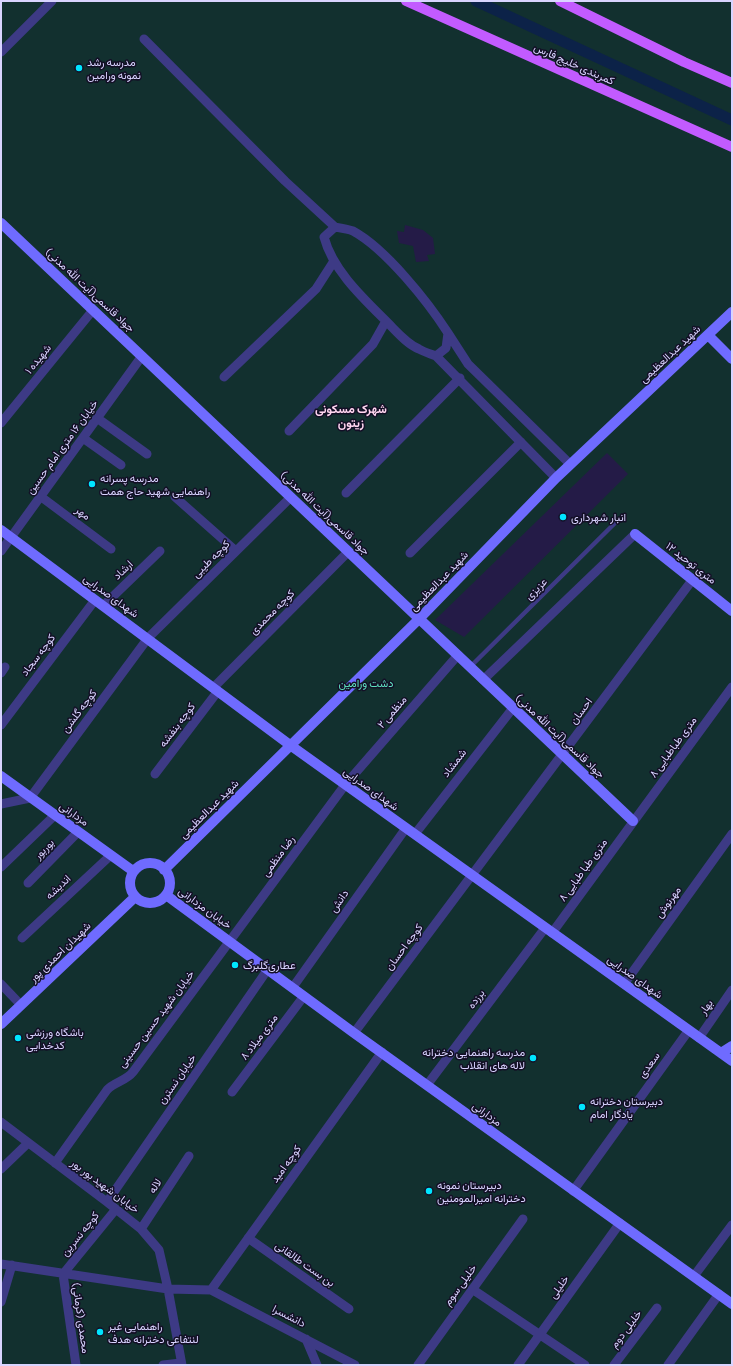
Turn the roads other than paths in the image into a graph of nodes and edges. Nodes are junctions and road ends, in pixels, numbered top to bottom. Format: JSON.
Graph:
{"nodes":[{"id":1,"x":52,"y":1,"type":"edge"},
{"id":2,"x":406,"y":1,"type":"edge"},
{"id":3,"x":560,"y":1,"type":"edge"},
{"id":4,"x":144,"y":39,"type":"dead end"},
{"id":5,"x":1,"y":52,"type":"edge"},
{"id":6,"x":732,"y":83,"type":"edge"},
{"id":7,"x":732,"y":147,"type":"edge"},
{"id":8,"x":1,"y":223,"type":"edge"},
{"id":9,"x":335,"y":228,"type":"junction"},
{"id":10,"x":334,"y":261,"type":"junction"},
{"id":11,"x":93,"y":310,"type":"junction"},
{"id":12,"x":732,"y":312,"type":"edge"},
{"id":13,"x":386,"y":321,"type":"junction"},
{"id":14,"x":448,"y":333,"type":"junction"},
{"id":15,"x":708,"y":335,"type":"junction"},
{"id":16,"x":142,"y":356,"type":"junction"},
{"id":17,"x":436,"y":356,"type":"junction"},
{"id":18,"x":732,"y":359,"type":"edge"},
{"id":19,"x":224,"y":377,"type":"dead end"},
{"id":20,"x":460,"y":378,"type":"junction"},
{"id":21,"x":97,"y":418,"type":"junction"},
{"id":22,"x":1,"y":423,"type":"edge"},
{"id":23,"x":289,"y":431,"type":"dead end"},
{"id":24,"x":83,"y":438,"type":"junction"},
{"id":25,"x":521,"y":442,"type":"junction"},
{"id":26,"x":148,"y":454,"type":"dead end"},
{"id":27,"x":570,"y":464,"type":"junction"},
{"id":28,"x":121,"y":465,"type":"dead end"},
{"id":29,"x":556,"y":478,"type":"junction"},
{"id":30,"x":346,"y":493,"type":"dead end"},
{"id":31,"x":40,"y":496,"type":"junction"},
{"id":32,"x":175,"y":497,"type":"dead end"},
{"id":33,"x":291,"y":497,"type":"junction"},
{"id":34,"x":615,"y":523,"type":"dead end"},
{"id":35,"x":1,"y":530,"type":"edge"},
{"id":36,"x":635,"y":534,"type":"joint"},
{"id":37,"x":11,"y":538,"type":"junction"},
{"id":38,"x":111,"y":549,"type":"dead end"},
{"id":39,"x":1,"y":551,"type":"edge"},
{"id":40,"x":160,"y":551,"type":"dead end"},
{"id":41,"x":236,"y":551,"type":"junction"},
{"id":42,"x":348,"y":552,"type":"junction"},
{"id":43,"x":410,"y":553,"type":"dead end"},
{"id":44,"x":693,"y":579,"type":"junction"},
{"id":45,"x":95,"y":600,"type":"junction"},
{"id":46,"x":103,"y":606,"type":"junction"},
{"id":47,"x":732,"y":611,"type":"edge"},
{"id":48,"x":419,"y":619,"type":"junction"},
{"id":49,"x":148,"y":638,"type":"junction"},
{"id":50,"x":458,"y":655,"type":"junction"},
{"id":51,"x":470,"y":667,"type":"junction"},
{"id":52,"x":483,"y":680,"type":"junction"},
{"id":53,"x":732,"y":687,"type":"edge"},
{"id":54,"x":216,"y":690,"type":"junction"},
{"id":55,"x":513,"y":708,"type":"junction"},
{"id":56,"x":1,"y":725,"type":"edge"},
{"id":57,"x":290,"y":745,"type":"junction"},
{"id":58,"x":563,"y":755,"type":"junction"},
{"id":59,"x":155,"y":774,"type":"dead end"},
{"id":60,"x":1,"y":776,"type":"edge"},
{"id":61,"x":345,"y":785,"type":"junction"},
{"id":62,"x":30,"y":798,"type":"junction"},
{"id":63,"x":1,"y":804,"type":"edge"},
{"id":64,"x":55,"y":815,"type":"junction"},
{"id":65,"x":633,"y":821,"type":"junction"},
{"id":66,"x":406,"y":828,"type":"junction"},
{"id":67,"x":78,"y":832,"type":"junction"},
{"id":68,"x":415,"y":834,"type":"junction"},
{"id":69,"x":732,"y":834,"type":"edge"},
{"id":70,"x":111,"y":854,"type":"junction"},
{"id":71,"x":1,"y":867,"type":"edge"},
{"id":72,"x":164,"y":870,"type":"junction"},
{"id":73,"x":133,"y":871,"type":"junction"},
{"id":74,"x":473,"y":876,"type":"junction"},
{"id":75,"x":28,"y":883,"type":"dead end"},
{"id":76,"x":166,"y":895,"type":"junction"},
{"id":77,"x":135,"y":897,"type":"junction"},
{"id":78,"x":549,"y":930,"type":"junction"},
{"id":79,"x":22,"y":938,"type":"dead end"},
{"id":80,"x":230,"y":941,"type":"junction"},
{"id":81,"x":268,"y":969,"type":"junction"},
{"id":82,"x":1,"y":984,"type":"edge"},
{"id":83,"x":624,"y":984,"type":"junction"},
{"id":84,"x":293,"y":988,"type":"junction"},
{"id":85,"x":732,"y":990,"type":"edge"},
{"id":86,"x":304,"y":996,"type":"junction"},
{"id":87,"x":21,"y":1005,"type":"junction"},
{"id":88,"x":1,"y":1024,"type":"edge"},
{"id":89,"x":689,"y":1030,"type":"junction"},
{"id":90,"x":354,"y":1033,"type":"junction"},
{"id":91,"x":699,"y":1038,"type":"junction"},
{"id":92,"x":732,"y":1046,"type":"edge"},
{"id":93,"x":382,"y":1052,"type":"junction"},
{"id":94,"x":721,"y":1053,"type":"junction"},
{"id":95,"x":732,"y":1061,"type":"edge"},
{"id":96,"x":427,"y":1085,"type":"junction"},
{"id":97,"x":232,"y":1092,"type":"dead end"},
{"id":98,"x":1,"y":1122,"type":"edge"},
{"id":99,"x":28,"y":1143,"type":"junction"},
{"id":100,"x":189,"y":1156,"type":"dead end"},
{"id":101,"x":55,"y":1163,"type":"junction"},
{"id":102,"x":1,"y":1169,"type":"edge"},
{"id":103,"x":573,"y":1191,"type":"junction"},
{"id":104,"x":107,"y":1202,"type":"junction"},
{"id":105,"x":116,"y":1209,"type":"junction"},
{"id":106,"x":523,"y":1219,"type":"dead end"},
{"id":107,"x":620,"y":1223,"type":"junction"},
{"id":108,"x":732,"y":1225,"type":"edge"},
{"id":109,"x":141,"y":1229,"type":"junction"},
{"id":110,"x":248,"y":1238,"type":"junction"},
{"id":111,"x":1,"y":1264,"type":"edge"},
{"id":112,"x":12,"y":1265,"type":"junction"},
{"id":113,"x":63,"y":1274,"type":"junction"},
{"id":114,"x":694,"y":1276,"type":"junction"},
{"id":115,"x":168,"y":1289,"type":"junction"},
{"id":116,"x":472,"y":1289,"type":"junction"},
{"id":117,"x":211,"y":1290,"type":"junction"},
{"id":118,"x":719,"y":1294,"type":"junction"},
{"id":119,"x":1,"y":1302,"type":"edge"},
{"id":120,"x":732,"y":1304,"type":"edge"},
{"id":121,"x":657,"y":1308,"type":"dead end"},
{"id":122,"x":349,"y":1309,"type":"dead end"},
{"id":123,"x":540,"y":1335,"type":"junction"},
{"id":124,"x":306,"y":1339,"type":"junction"},
{"id":125,"x":181,"y":1364,"type":"edge"},
{"id":126,"x":76,"y":1365,"type":"edge"},
{"id":127,"x":163,"y":1365,"type":"edge"},
{"id":128,"x":317,"y":1365,"type":"edge"},
{"id":129,"x":355,"y":1365,"type":"edge"},
{"id":130,"x":418,"y":1365,"type":"edge"},
{"id":131,"x":518,"y":1365,"type":"edge"},
{"id":132,"x":585,"y":1365,"type":"edge"},
{"id":133,"x":614,"y":1365,"type":"edge"},
{"id":134,"x":668,"y":1365,"type":"edge"}],
"edges":[{"from":1,"to":5,"type":"street"},
{"from":2,"to":7,"type":"main road","name":"کمربندی خلیج فارس"},
{"from":3,"to":6,"type":"main road"},
{"from":4,"to":9,"type":"street"},
{"from":8,"to":11,"type":"street","name":"جواد قاسمی(آیت الله مدنی)"},
{"from":9,"to":10,"type":"street"},
{"from":9,"to":14,"type":"street"},
{"from":10,"to":13,"type":"street"},
{"from":10,"to":19,"type":"street"},
{"from":11,"to":16,"type":"street","name":"جواد قاسمی(آیت الله مدنی)"},
{"from":11,"to":22,"type":"street","name":"شهیده ۱"},
{"from":12,"to":15,"type":"street","name":"شهید عبدالعظیمی"},
{"from":13,"to":17,"type":"street"},
{"from":13,"to":23,"type":"street"},
{"from":14,"to":17,"type":"street"},
{"from":14,"to":27,"type":"street"},
{"from":15,"to":18,"type":"street"},
{"from":15,"to":27,"type":"street","name":"شهید عبدالعظیمی"},
{"from":16,"to":21,"type":"street","name":"خیابان ۱۶ متری امام حسین"},
{"from":16,"to":33,"type":"street","name":"جواد قاسمی(آیت الله مدنی)"},
{"from":17,"to":20,"type":"street"},
{"from":20,"to":25,"type":"street"},
{"from":20,"to":30,"type":"street"},
{"from":21,"to":24,"type":"street","name":"خیابان ۱۶ متری امام حسین"},
{"from":21,"to":26,"type":"street"},
{"from":24,"to":28,"type":"street"},
{"from":24,"to":31,"type":"street","name":"خیابان ۱۶ متری امام حسین"},
{"from":25,"to":29,"type":"street"},
{"from":25,"to":43,"type":"street"},
{"from":27,"to":29,"type":"street","name":"شهید عبدالعظیمی"},
{"from":29,"to":48,"type":"street","name":"شهید عبدالعظیمی"},
{"from":31,"to":37,"type":"street","name":"خیابان ۱۶ متری امام حسین"},
{"from":31,"to":38,"type":"street","name":"مهر"},
{"from":32,"to":41,"type":"street"},
{"from":33,"to":41,"type":"street","name":"کوچه طیبی"},
{"from":33,"to":42,"type":"street","name":"جواد قاسمی(آیت الله مدنی)"},
{"from":34,"to":51,"type":"lane","name":"عزیزی"},
{"from":35,"to":37,"type":"street","name":"شهدای صدرایی"},
{"from":36,"to":44,"type":"street","name":"۱۲ متری توحید"},
{"from":36,"to":52,"type":"street"},
{"from":37,"to":39,"type":"street","name":"خیابان ۱۶ متری امام حسین"},
{"from":37,"to":45,"type":"street","name":"شهدای صدرایی"},
{"from":40,"to":46,"type":"street","name":"ارشاد"},
{"from":41,"to":49,"type":"street","name":"کوچه طیبی"},
{"from":42,"to":48,"type":"street","name":"جواد قاسمی(آیت الله مدنی)"},
{"from":42,"to":54,"type":"street","name":"کوچه محمدی"},
{"from":44,"to":47,"type":"street","name":"۱۲ متری توحید"},
{"from":44,"to":58,"type":"street","name":"احسان"},
{"from":45,"to":46,"type":"street","name":"شهدای صدرایی"},
{"from":45,"to":56,"type":"street","name":"کوچه سجاد"},
{"from":46,"to":49,"type":"street","name":"شهدای صدرایی"},
{"from":48,"to":50,"type":"street","name":"جواد قاسمی(آیت الله مدنی)"},
{"from":48,"to":57,"type":"street","name":"شهید عبدالعظیمی"},
{"from":49,"to":54,"type":"street","name":"شهدای صدرایی"},
{"from":49,"to":62,"type":"street","name":"کوچه گلشن"},
{"from":50,"to":51,"type":"street","name":"جواد قاسمی(آیت الله مدنی)"},
{"from":50,"to":61,"type":"street","name":"منظمی ۲"},
{"from":51,"to":52,"type":"street","name":"جواد قاسمی(آیت الله مدنی)"},
{"from":52,"to":55,"type":"street","name":"جواد قاسمی(آیت الله مدنی)"},
{"from":53,"to":65,"type":"street","name":"۸ متری طباطبایی"},
{"from":54,"to":57,"type":"street","name":"شهدای صدرایی"},
{"from":54,"to":59,"type":"street","name":"کوچه بنفشه"},
{"from":55,"to":58,"type":"street","name":"جواد قاسمی(آیت الله مدنی)"},
{"from":55,"to":68,"type":"street","name":"شمشاد"},
{"from":57,"to":61,"type":"street","name":"شهدای صدرایی"},
{"from":57,"to":72,"type":"street","name":"شهید عبدالعظیمی"},
{"from":58,"to":65,"type":"street","name":"جواد قاسمی(آیت الله مدنی)"},
{"from":58,"to":74,"type":"street","name":"احسان"},
{"from":60,"to":62,"type":"street","name":"مزدارانی"},
{"from":61,"to":66,"type":"street","name":"شهدای صدرایی"},
{"from":61,"to":80,"type":"street","name":"رضا منظمی"},
{"from":62,"to":63,"type":"street"},
{"from":62,"to":64,"type":"street","name":"مزدارانی"},
{"from":64,"to":67,"type":"street","name":"مزدارانی"},
{"from":64,"to":71,"type":"street"},
{"from":65,"to":78,"type":"street","name":"۸ متری طبا طبایی"},
{"from":66,"to":68,"type":"street","name":"شهدای صدرایی"},
{"from":66,"to":84,"type":"street","name":"دانش"},
{"from":67,"to":70,"type":"street","name":"مزدارانی"},
{"from":67,"to":75,"type":"street","name":"بوربور"},
{"from":68,"to":74,"type":"street","name":"شهدای صدرایی"},
{"from":69,"to":83,"type":"street","name":"مهرنوش"},
{"from":70,"to":73,"type":"street","name":"مزدارانی"},
{"from":70,"to":79,"type":"street","name":"اندیشه"},
{"from":72,"to":73,"type":"street"},
{"from":72,"to":76,"type":"street"},
{"from":73,"to":77,"type":"street"},
{"from":74,"to":78,"type":"street","name":"شهدای صدرایی"},
{"from":74,"to":90,"type":"street","name":"کوچه احسان"},
{"from":76,"to":77,"type":"street"},
{"from":76,"to":80,"type":"street","name":"خیابان مزدارانی"},
{"from":77,"to":87,"type":"street","name":"شهیدان احمدی پور"},
{"from":78,"to":83,"type":"street","name":"شهدای صدرایی"},
{"from":78,"to":96,"type":"street","name":"برزده"},
{"from":80,"to":81,"type":"street","name":"مزدارانی"},
{"from":80,"to":101,"type":"street","name":"خیابان شهید حسین حسینی"},
{"from":81,"to":84,"type":"street","name":"مزدارانی"},
{"from":81,"to":104,"type":"street","name":"خیابان نسترن"},
{"from":82,"to":87,"type":"street"},
{"from":83,"to":89,"type":"street","name":"شهدای صدرایی"},
{"from":84,"to":86,"type":"street","name":"مزدارانی"},
{"from":85,"to":91,"type":"street","name":"بهار"},
{"from":86,"to":90,"type":"street","name":"مزدارانی"},
{"from":86,"to":97,"type":"street","name":"۸ متری میلاد"},
{"from":87,"to":88,"type":"street","name":"شهیدان احمدی پور"},
{"from":89,"to":91,"type":"street","name":"شهدای صدرایی"},
{"from":89,"to":103,"type":"street","name":"سعدی"},
{"from":90,"to":93,"type":"street","name":"مزدارانی"},
{"from":91,"to":94,"type":"street","name":"شهدای صدرایی"},
{"from":92,"to":94,"type":"street"},
{"from":93,"to":96,"type":"street","name":"مزدارانی"},
{"from":93,"to":110,"type":"street","name":"کوچه امید"},
{"from":94,"to":95,"type":"street","name":"شهدای صدرایی"},
{"from":96,"to":103,"type":"street","name":"مزدارانی"},
{"from":98,"to":99,"type":"street","name":"خیابان شهید بور بور"},
{"from":99,"to":101,"type":"street","name":"خیابان شهید بور بور"},
{"from":99,"to":102,"type":"street"},
{"from":100,"to":109,"type":"street","name":"لاله"},
{"from":101,"to":104,"type":"street","name":"خیابان شهید بور بور"},
{"from":103,"to":107,"type":"street","name":"مزدارانی"},
{"from":104,"to":105,"type":"street","name":"خیابان شهید بور بور"},
{"from":105,"to":109,"type":"street","name":"خیابان شهید بور بور"},
{"from":105,"to":113,"type":"street","name":"کوچه نسرین"},
{"from":106,"to":116,"type":"street","name":"خلیلی سوم"},
{"from":107,"to":114,"type":"street","name":"مزدارانی"},
{"from":107,"to":123,"type":"street","name":"خلیلی"},
{"from":108,"to":114,"type":"street"},
{"from":109,"to":115,"type":"street","name":"خیابان شهید بور بور"},
{"from":110,"to":117,"type":"street","name":"کوچه امید"},
{"from":110,"to":122,"type":"street","name":"بن بست طالقانی"},
{"from":111,"to":112,"type":"street"},
{"from":112,"to":113,"type":"street"},
{"from":112,"to":119,"type":"street"},
{"from":113,"to":115,"type":"street"},
{"from":113,"to":126,"type":"street","name":"محمدی (کرمانی)"},
{"from":114,"to":118,"type":"street","name":"مزدارانی"},
{"from":115,"to":117,"type":"street"},
{"from":115,"to":125,"type":"street","name":"خیابان شهید بور بور"},
{"from":116,"to":123,"type":"street"},
{"from":116,"to":130,"type":"street","name":"خلیلی سوم"},
{"from":117,"to":124,"type":"street","name":"دانشسرا"},
{"from":118,"to":120,"type":"street","name":"مزدارانی"},
{"from":118,"to":134,"type":"street"},
{"from":121,"to":133,"type":"street","name":"خلیلی دوم"},
{"from":123,"to":131,"type":"street","name":"خلیلی"},
{"from":123,"to":132,"type":"street"},
{"from":124,"to":128,"type":"street"},
{"from":124,"to":129,"type":"street","name":"دانشسرا"},
{"from":125,"to":127,"type":"street"}]}
